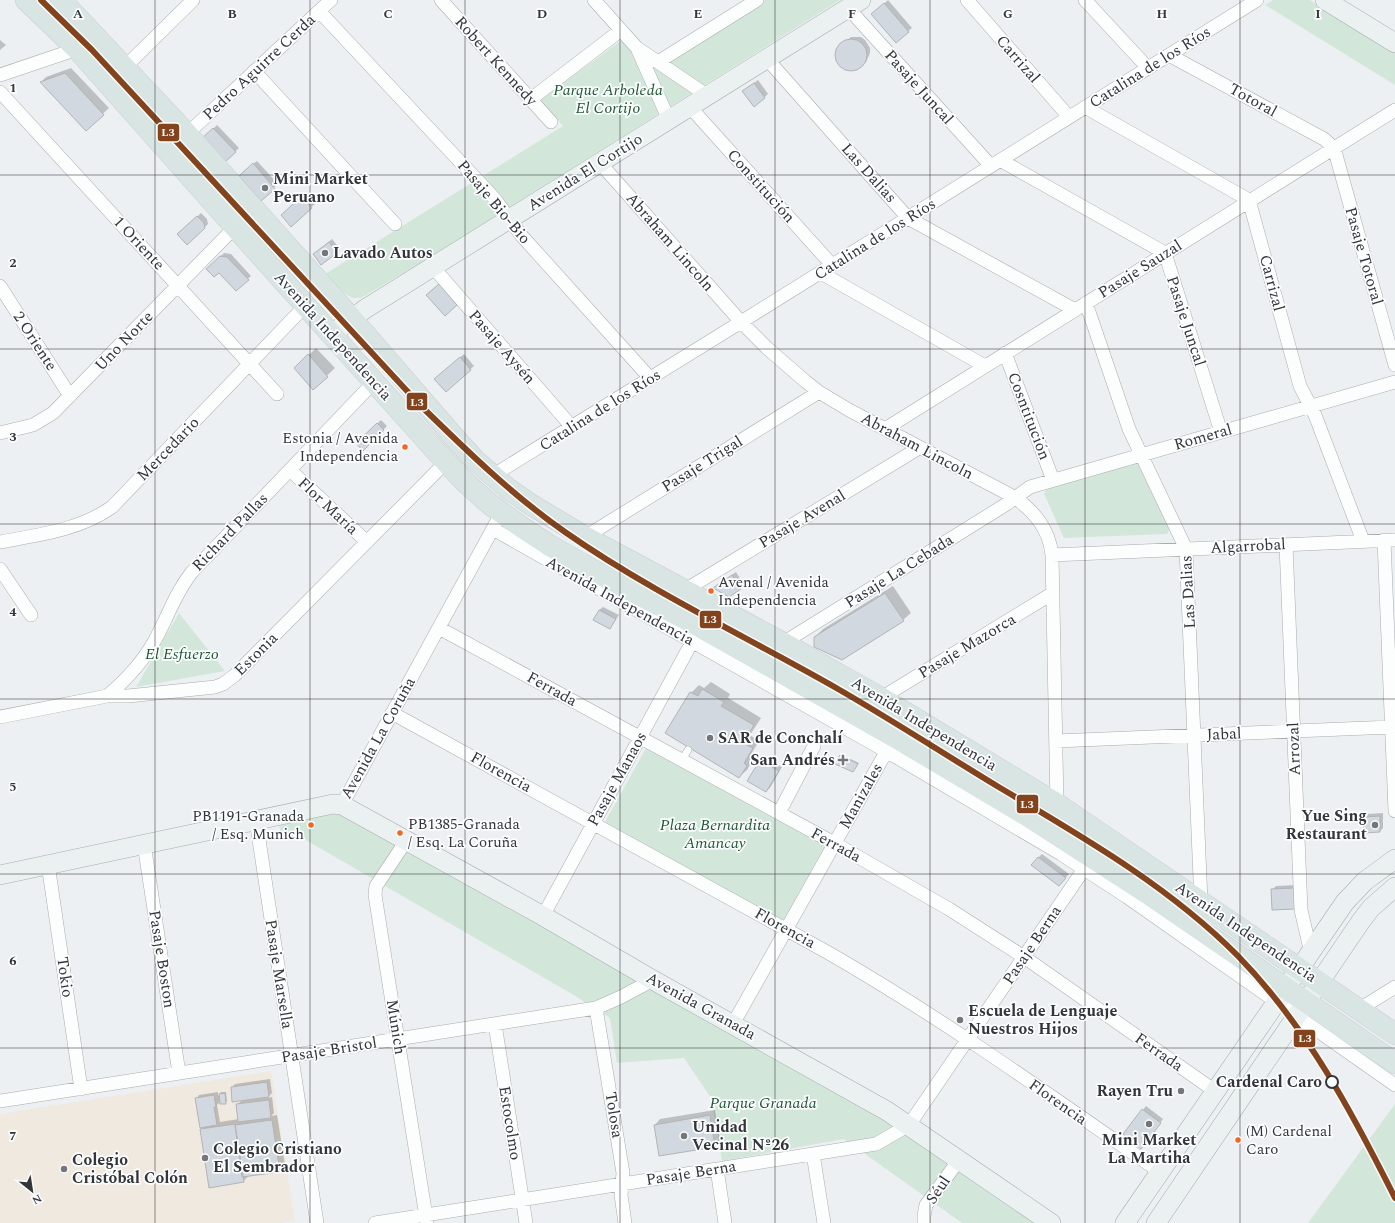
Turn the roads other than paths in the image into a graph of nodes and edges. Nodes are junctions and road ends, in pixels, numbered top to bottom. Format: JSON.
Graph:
{"nodes":[{"id":1,"x":26,"y":0,"type":"edge"},
{"id":2,"x":61,"y":0,"type":"edge"},
{"id":3,"x":193,"y":0,"type":"edge"},
{"id":4,"x":331,"y":0,"type":"edge"},
{"id":5,"x":441,"y":0,"type":"edge"},
{"id":6,"x":594,"y":0,"type":"edge"},
{"id":7,"x":757,"y":0,"type":"edge"},
{"id":8,"x":967,"y":0,"type":"edge"},
{"id":9,"x":1085,"y":0,"type":"edge"},
{"id":10,"x":1257,"y":0,"type":"edge"},
{"id":11,"x":1325,"y":0,"type":"edge"},
{"id":12,"x":742,"y":4,"type":"edge"},
{"id":13,"x":855,"y":4,"type":"edge"},
{"id":14,"x":319,"y":11,"type":"junction"},
{"id":15,"x":621,"y":30,"type":"junction"},
{"id":16,"x":1395,"y":43,"type":"edge"},
{"id":17,"x":637,"y":48,"type":"junction"},
{"id":18,"x":77,"y":49,"type":"junction"},
{"id":19,"x":1169,"y":55,"type":"junction"},
{"id":20,"x":767,"y":59,"type":"junction"},
{"id":21,"x":658,"y":62,"type":"junction"},
{"id":22,"x":125,"y":67,"type":"junction"},
{"id":23,"x":1148,"y":68,"type":"junction"},
{"id":24,"x":254,"y":71,"type":"junction"},
{"id":25,"x":0,"y":75,"type":"edge"},
{"id":26,"x":0,"y":92,"type":"edge"},
{"id":27,"x":708,"y":96,"type":"junction"},
{"id":28,"x":531,"y":99,"type":"junction"},
{"id":29,"x":690,"y":107,"type":"junction"},
{"id":30,"x":1085,"y":107,"type":"junction"},
{"id":31,"x":1395,"y":110,"type":"edge"},
{"id":32,"x":1069,"y":117,"type":"junction"},
{"id":33,"x":669,"y":120,"type":"junction"},
{"id":34,"x":551,"y":122,"type":"dead end"},
{"id":35,"x":187,"y":134,"type":"junction"},
{"id":36,"x":1334,"y":148,"type":"junction"},
{"id":37,"x":600,"y":163,"type":"junction"},
{"id":38,"x":996,"y":163,"type":"junction"},
{"id":39,"x":1250,"y":200,"type":"junction"},
{"id":40,"x":908,"y":218,"type":"junction"},
{"id":41,"x":510,"y":219,"type":"junction"},
{"id":42,"x":395,"y":224,"type":"dead end"},
{"id":43,"x":235,"y":227,"type":"junction"},
{"id":44,"x":1164,"y":253,"type":"junction"},
{"id":45,"x":832,"y":265,"type":"junction"},
{"id":46,"x":433,"y":267,"type":"junction"},
{"id":47,"x":821,"y":273,"type":"junction"},
{"id":48,"x":178,"y":285,"type":"junction"},
{"id":49,"x":0,"y":286,"type":"edge"},
{"id":50,"x":305,"y":306,"type":"junction"},
{"id":51,"x":1080,"y":306,"type":"junction"},
{"id":52,"x":352,"y":319,"type":"junction"},
{"id":53,"x":741,"y":322,"type":"junction"},
{"id":54,"x":332,"y":334,"type":"junction"},
{"id":55,"x":1005,"y":353,"type":"junction"},
{"id":56,"x":250,"y":363,"type":"junction"},
{"id":57,"x":1395,"y":365,"type":"edge"},
{"id":58,"x":985,"y":366,"type":"junction"},
{"id":59,"x":650,"y":378,"type":"junction"},
{"id":60,"x":374,"y":382,"type":"junction"},
{"id":61,"x":1395,"y":382,"type":"edge"},
{"id":62,"x":819,"y":392,"type":"junction"},
{"id":63,"x":278,"y":394,"type":"dead end"},
{"id":64,"x":70,"y":396,"type":"junction"},
{"id":65,"x":1310,"y":406,"type":"junction"},
{"id":66,"x":572,"y":427,"type":"junction"},
{"id":67,"x":885,"y":429,"type":"junction"},
{"id":68,"x":1221,"y":432,"type":"junction"},
{"id":69,"x":0,"y":433,"type":"edge"},
{"id":70,"x":919,"y":448,"type":"junction"},
{"id":71,"x":1141,"y":455,"type":"junction"},
{"id":72,"x":446,"y":462,"type":"junction"},
{"id":73,"x":290,"y":470,"type":"junction"},
{"id":74,"x":492,"y":476,"type":"junction"},
{"id":75,"x":1053,"y":480,"type":"junction"},
{"id":76,"x":1014,"y":497,"type":"junction"},
{"id":77,"x":497,"y":521,"type":"junction"},
{"id":78,"x":585,"y":536,"type":"junction"},
{"id":79,"x":1390,"y":540,"type":"edge"},
{"id":80,"x":1363,"y":541,"type":"junction"},
{"id":81,"x":0,"y":542,"type":"edge"},
{"id":82,"x":367,"y":542,"type":"junction"},
{"id":83,"x":1286,"y":545,"type":"junction"},
{"id":84,"x":1186,"y":549,"type":"junction"},
{"id":85,"x":1052,"y":555,"type":"junction"},
{"id":86,"x":0,"y":569,"type":"edge"},
{"id":87,"x":685,"y":590,"type":"junction"},
{"id":88,"x":1053,"y":593,"type":"junction"},
{"id":89,"x":31,"y":615,"type":"dead end"},
{"id":90,"x":439,"y":628,"type":"junction"},
{"id":91,"x":692,"y":642,"type":"junction"},
{"id":92,"x":783,"y":643,"type":"junction"},
{"id":93,"x":106,"y":696,"type":"junction"},
{"id":94,"x":881,"y":698,"type":"junction"},
{"id":95,"x":392,"y":713,"type":"junction"},
{"id":96,"x":0,"y":717,"type":"edge"},
{"id":97,"x":1392,"y":727,"type":"junction"},
{"id":98,"x":1294,"y":731,"type":"junction"},
{"id":99,"x":1194,"y":735,"type":"junction"},
{"id":100,"x":640,"y":737,"type":"junction"},
{"id":101,"x":1056,"y":741,"type":"junction"},
{"id":102,"x":890,"y":744,"type":"junction"},
{"id":103,"x":814,"y":746,"type":"dead end"},
{"id":104,"x":1058,"y":804,"type":"junction"},
{"id":105,"x":342,"y":805,"type":"junction"},
{"id":106,"x":1395,"y":811,"type":"edge"},
{"id":107,"x":779,"y":813,"type":"junction"},
{"id":108,"x":256,"y":820,"type":"junction"},
{"id":109,"x":593,"y":823,"type":"junction"},
{"id":110,"x":406,"y":841,"type":"junction"},
{"id":111,"x":144,"y":844,"type":"junction"},
{"id":112,"x":834,"y":844,"type":"junction"},
{"id":113,"x":1395,"y":859,"type":"edge"},
{"id":114,"x":48,"y":864,"type":"junction"},
{"id":115,"x":1084,"y":869,"type":"junction"},
{"id":116,"x":0,"y":874,"type":"edge"},
{"id":117,"x":1395,"y":887,"type":"edge"},
{"id":118,"x":1201,"y":902,"type":"junction"},
{"id":119,"x":543,"y":916,"type":"junction"},
{"id":120,"x":786,"y":929,"type":"junction"},
{"id":121,"x":1024,"y":957,"type":"junction"},
{"id":122,"x":1305,"y":961,"type":"junction"},
{"id":123,"x":653,"y":980,"type":"junction"},
{"id":124,"x":1319,"y":982,"type":"junction"},
{"id":125,"x":1395,"y":987,"type":"edge"},
{"id":126,"x":1281,"y":996,"type":"junction"},
{"id":127,"x":596,"y":1008,"type":"junction"},
{"id":128,"x":1301,"y":1009,"type":"junction"},
{"id":129,"x":1358,"y":1010,"type":"junction"},
{"id":130,"x":495,"y":1024,"type":"junction"},
{"id":131,"x":733,"y":1024,"type":"junction"},
{"id":132,"x":1395,"y":1034,"type":"edge"},
{"id":133,"x":398,"y":1039,"type":"junction"},
{"id":134,"x":968,"y":1039,"type":"junction"},
{"id":135,"x":291,"y":1056,"type":"junction"},
{"id":136,"x":1395,"y":1063,"type":"edge"},
{"id":137,"x":179,"y":1073,"type":"junction"},
{"id":138,"x":1395,"y":1085,"type":"edge"},
{"id":139,"x":81,"y":1089,"type":"junction"},
{"id":140,"x":1215,"y":1091,"type":"junction"},
{"id":141,"x":0,"y":1101,"type":"edge"},
{"id":142,"x":1202,"y":1110,"type":"junction"},
{"id":143,"x":1223,"y":1124,"type":"junction"},
{"id":144,"x":909,"y":1125,"type":"junction"},
{"id":145,"x":813,"y":1154,"type":"junction"},
{"id":146,"x":959,"y":1160,"type":"junction"},
{"id":147,"x":717,"y":1169,"type":"junction"},
{"id":148,"x":1160,"y":1172,"type":"junction"},
{"id":149,"x":622,"y":1184,"type":"junction"},
{"id":150,"x":522,"y":1200,"type":"junction"},
{"id":151,"x":426,"y":1219,"type":"edge"},
{"id":152,"x":317,"y":1223,"type":"edge"},
{"id":153,"x":375,"y":1223,"type":"edge"},
{"id":154,"x":526,"y":1223,"type":"edge"},
{"id":155,"x":626,"y":1223,"type":"edge"},
{"id":156,"x":725,"y":1223,"type":"edge"},
{"id":157,"x":824,"y":1223,"type":"edge"},
{"id":158,"x":924,"y":1223,"type":"edge"},
{"id":159,"x":1051,"y":1223,"type":"edge"},
{"id":160,"x":1125,"y":1223,"type":"edge"},
{"id":161,"x":1156,"y":1223,"type":"edge"}],
"edges":[{"from":1,"to":18,"type":"main road","name":"Avenida Independencia"},
{"from":2,"to":22,"type":"main road","name":"Avenida Independencia"},
{"from":3,"to":22,"type":"street"},
{"from":4,"to":14,"type":"street","name":"Pedro Aguirre Cerda"},
{"from":5,"to":28,"type":"street","name":"Robert Kennedy"},
{"from":6,"to":15,"type":"street"},
{"from":7,"to":12,"type":"street"},
{"from":8,"to":32,"type":"street","name":"Carrizal"},
{"from":9,"to":23,"type":"street"},
{"from":10,"to":19,"type":"street","name":"Catalina de los Ríos"},
{"from":11,"to":16,"type":"street"},
{"from":12,"to":21,"type":"street"},
{"from":13,"to":20,"type":"street","name":"Avenida El Cortijo"},
{"from":13,"to":38,"type":"street","name":"Pasaje Juncal"},
{"from":14,"to":24,"type":"street","name":"Pedro Aguirre Cerda"},
{"from":14,"to":41,"type":"street","name":"Pasaje Bio-Bio"},
{"from":15,"to":17,"type":"street"},
{"from":15,"to":28,"type":"street"},
{"from":17,"to":21,"type":"street"},
{"from":17,"to":33,"type":"street"},
{"from":18,"to":25,"type":"street"},
{"from":18,"to":43,"type":"main road","name":"Avenida Independencia"},
{"from":19,"to":23,"type":"street","name":"Catalina de los Ríos"},
{"from":19,"to":36,"type":"street","name":"Totoral"},
{"from":20,"to":27,"type":"street","name":"Avenida El Cortijo"},
{"from":20,"to":40,"type":"street","name":"Las Dalias"},
{"from":21,"to":27,"type":"street"},
{"from":22,"to":35,"type":"main road","name":"Avenida Independencia"},
{"from":23,"to":30,"type":"street","name":"Catalina de los Ríos"},
{"from":24,"to":35,"type":"street","name":"Pedro Aguirre Cerda"},
{"from":24,"to":42,"type":"street"},
{"from":26,"to":48,"type":"street","name":"1 Oriente"},
{"from":27,"to":29,"type":"street","name":"Avenida El Cortijo"},
{"from":28,"to":34,"type":"street","name":"Robert Kennedy"},
{"from":29,"to":33,"type":"street","name":"Avenida El Cortijo"},
{"from":29,"to":45,"type":"street","name":"Constitución"},
{"from":30,"to":32,"type":"street","name":"Catalina de los Ríos"},
{"from":30,"to":39,"type":"street"},
{"from":31,"to":36,"type":"street","name":"Pasaje Sauzal"},
{"from":32,"to":38,"type":"street","name":"Catalina de los Ríos"},
{"from":33,"to":37,"type":"street","name":"Avenida El Cortijo"},
{"from":35,"to":52,"type":"main road","name":"Avenida Independencia"},
{"from":36,"to":39,"type":"street","name":"Pasaje Sauzal"},
{"from":36,"to":57,"type":"street","name":"Pasaje Totoral"},
{"from":37,"to":41,"type":"street","name":"Avenida El Cortijo"},
{"from":37,"to":53,"type":"street","name":"Abraham Lincoln"},
{"from":38,"to":40,"type":"street","name":"Catalina de los Ríos"},
{"from":38,"to":44,"type":"street","name":"Pasaje Juncal"},
{"from":39,"to":44,"type":"street","name":"Pasaje Sauzal"},
{"from":39,"to":65,"type":"street","name":"Carrizal"},
{"from":40,"to":45,"type":"street","name":"Catalina de los Ríos"},
{"from":40,"to":51,"type":"street","name":"Las Dalias"},
{"from":41,"to":46,"type":"street","name":"Avenida El Cortijo"},
{"from":41,"to":59,"type":"street","name":"Pasaje Bio-Bio"},
{"from":43,"to":48,"type":"street","name":"Uno Norte"},
{"from":43,"to":50,"type":"main road","name":"Avenida Independencia"},
{"from":44,"to":51,"type":"street","name":"Pasaje Sauzal"},
{"from":44,"to":68,"type":"street","name":"Pasaje Juncal"},
{"from":45,"to":47,"type":"street","name":"Catalina de los Ríos"},
{"from":46,"to":52,"type":"street","name":"Avenida El Cortijo"},
{"from":46,"to":66,"type":"street","name":"Pasaje Aysén"},
{"from":47,"to":53,"type":"street","name":"Catalina de los Ríos"},
{"from":47,"to":58,"type":"street"},
{"from":48,"to":56,"type":"street","name":"1 Oriente"},
{"from":48,"to":64,"type":"street","name":"Uno Norte"},
{"from":49,"to":64,"type":"street","name":"2 Oriente"},
{"from":50,"to":54,"type":"main road","name":"Avenida Independencia"},
{"from":50,"to":56,"type":"street","name":"Mercedario"},
{"from":51,"to":55,"type":"street","name":"Pasaje Sauzal"},
{"from":51,"to":71,"type":"street","name":"Las Dalias"},
{"from":52,"to":54,"type":"street","name":"Avenida El Cortijo"},
{"from":52,"to":74,"type":"main road","name":"Avenida Independencia"},
{"from":53,"to":59,"type":"street","name":"Catalina de los Ríos"},
{"from":53,"to":62,"type":"street","name":"Abraham Lincoln"},
{"from":54,"to":60,"type":"main road","name":"Avenida Independencia"},
{"from":55,"to":58,"type":"street","name":"Pasaje Sauzal"},
{"from":55,"to":75,"type":"street","name":"Cosntitución"},
{"from":56,"to":63,"type":"street","name":"1 Oriente"},
{"from":56,"to":81,"type":"street","name":"Mercedario"},
{"from":58,"to":67,"type":"street","name":"Pasaje Sauzal"},
{"from":59,"to":66,"type":"street","name":"Catalina de los Ríos"},
{"from":60,"to":72,"type":"main road","name":"Avenida Independencia"},
{"from":60,"to":73,"type":"street","name":"Richard Pallas"},
{"from":61,"to":65,"type":"street","name":"Romeral"},
{"from":62,"to":67,"type":"street","name":"Abraham Lincoln"},
{"from":62,"to":78,"type":"street","name":"Pasaje Trigal"},
{"from":64,"to":69,"type":"street","name":"Uno Norte"},
{"from":65,"to":68,"type":"street","name":"Romeral"},
{"from":65,"to":80,"type":"street","name":"Carrizal"},
{"from":66,"to":74,"type":"street","name":"Catalina de los Ríos"},
{"from":67,"to":70,"type":"street","name":"Abraham Lincoln"},
{"from":68,"to":71,"type":"street","name":"Romeral"},
{"from":70,"to":76,"type":"street","name":"Abraham Lincoln"},
{"from":70,"to":87,"type":"street","name":"Pasaje Avenal"},
{"from":71,"to":75,"type":"street","name":"Romeral"},
{"from":71,"to":84,"type":"street","name":"Las Dalias"},
{"from":72,"to":77,"type":"main road","name":"Avenida Independencia"},
{"from":72,"to":82,"type":"street","name":"Estonia"},
{"from":73,"to":82,"type":"street","name":"Flor María"},
{"from":73,"to":93,"type":"street","name":"Richard Pallas"},
{"from":74,"to":78,"type":"main road","name":"Avenida Independencia"},
{"from":75,"to":76,"type":"street","name":"Romeral"},
{"from":76,"to":85,"type":"street","name":"Abraham Lincoln"},
{"from":76,"to":92,"type":"street","name":"Pasaje La Cebada"},
{"from":77,"to":90,"type":"street","name":"Avenida La Coruña"},
{"from":77,"to":91,"type":"street","name":"Avenida Independencia"},
{"from":77,"to":102,"type":"main road","name":"Avenida Independencia"},
{"from":78,"to":87,"type":"main road","name":"Avenida Independencia"},
{"from":79,"to":80,"type":"street","name":"Algarrobal"},
{"from":79,"to":97,"type":"street"},
{"from":80,"to":83,"type":"street","name":"Algarrobal"},
{"from":82,"to":93,"type":"street","name":"Estonia"},
{"from":83,"to":84,"type":"street","name":"Algarrobal"},
{"from":83,"to":98,"type":"street","name":"Arrozal"},
{"from":84,"to":85,"type":"street","name":"Algarrobal"},
{"from":84,"to":99,"type":"street","name":"Las Dalias"},
{"from":85,"to":88,"type":"street","name":"Abraham Lincoln"},
{"from":86,"to":89,"type":"street"},
{"from":87,"to":92,"type":"main road","name":"Avenida Independencia"},
{"from":88,"to":94,"type":"street","name":"Pasaje Mazorca"},
{"from":88,"to":101,"type":"street","name":"Abraham Lincoln"},
{"from":90,"to":95,"type":"street","name":"Avenida La Coruña"},
{"from":90,"to":100,"type":"street","name":"Ferrada"},
{"from":91,"to":100,"type":"street","name":"Pasaje Manaos"},
{"from":91,"to":102,"type":"street","name":"Avenida Independencia"},
{"from":92,"to":94,"type":"main road","name":"Avenida Independencia"},
{"from":93,"to":96,"type":"street","name":"Estonia"},
{"from":94,"to":104,"type":"main road","name":"Avenida Independencia"},
{"from":95,"to":105,"type":"street","name":"Avenida La Coruña"},
{"from":95,"to":109,"type":"street","name":"Florencia"},
{"from":97,"to":98,"type":"street","name":"Jabal"},
{"from":97,"to":106,"type":"street"},
{"from":98,"to":99,"type":"street","name":"Jabal"},
{"from":98,"to":122,"type":"street","name":"Arrozal"},
{"from":99,"to":101,"type":"street","name":"Jabal"},
{"from":99,"to":118,"type":"street","name":"Las Dalias"},
{"from":100,"to":107,"type":"street","name":"Ferrada"},
{"from":100,"to":109,"type":"street","name":"Pasaje Manaos"},
{"from":101,"to":104,"type":"street","name":"Abraham Lincoln"},
{"from":102,"to":112,"type":"street","name":"Manizales"},
{"from":102,"to":115,"type":"street","name":"Avenida Independencia"},
{"from":102,"to":126,"type":"main road","name":"Avenida Independencia"},
{"from":103,"to":107,"type":"street"},
{"from":104,"to":118,"type":"main road","name":"Avenida Independencia"},
{"from":105,"to":108,"type":"street","name":"Avenida La Coruña"},
{"from":105,"to":110,"type":"street","name":"Avenida Granada"},
{"from":107,"to":112,"type":"street","name":"Ferrada"},
{"from":108,"to":111,"type":"street","name":"Avenida La Coruña"},
{"from":108,"to":135,"type":"street","name":"Pasaje Marsella"},
{"from":109,"to":119,"type":"street","name":"Pasaje Manaos"},
{"from":109,"to":120,"type":"street","name":"Florencia"},
{"from":110,"to":119,"type":"street","name":"Avenida Granada"},
{"from":110,"to":133,"type":"street","name":"Múnich"},
{"from":111,"to":114,"type":"street","name":"Avenida La Coruña"},
{"from":111,"to":137,"type":"street","name":"Pasaje Boston"},
{"from":112,"to":120,"type":"street","name":"Manizales"},
{"from":112,"to":121,"type":"street","name":"Ferrada"},
{"from":113,"to":122,"type":"street"},
{"from":114,"to":116,"type":"street","name":"Avenida La Coruña"},
{"from":114,"to":139,"type":"street","name":"Tokio"},
{"from":115,"to":121,"type":"street","name":"Pasaje Berna"},
{"from":115,"to":126,"type":"street","name":"Avenida Independencia"},
{"from":117,"to":124,"type":"street"},
{"from":118,"to":122,"type":"main road","name":"Avenida Independencia"},
{"from":119,"to":123,"type":"street","name":"Avenida Granada"},
{"from":120,"to":131,"type":"street","name":"Manizales"},
{"from":120,"to":134,"type":"street","name":"Florencia"},
{"from":121,"to":134,"type":"street","name":"Pasaje Berna"},
{"from":121,"to":140,"type":"street","name":"Ferrada"},
{"from":122,"to":124,"type":"main road","name":"Avenida Independencia"},
{"from":122,"to":126,"type":"street"},
{"from":123,"to":127,"type":"street","name":"Pasaje Bristol"},
{"from":123,"to":131,"type":"street","name":"Avenida Granada"},
{"from":124,"to":128,"type":"street"},
{"from":124,"to":129,"type":"main road","name":"Avenida Independencia"},
{"from":125,"to":129,"type":"street"},
{"from":126,"to":128,"type":"main road","name":"Avenida Independencia"},
{"from":126,"to":140,"type":"street"},
{"from":127,"to":130,"type":"street","name":"Pasaje Bristol"},
{"from":127,"to":149,"type":"street","name":"Tolosa"},
{"from":128,"to":136,"type":"main road","name":"Avenida Independencia"},
{"from":128,"to":138,"type":"street","name":"Avenida Independencia"},
{"from":128,"to":143,"type":"street"},
{"from":129,"to":132,"type":"main road","name":"Avenida Independencia"},
{"from":130,"to":133,"type":"street","name":"Pasaje Bristol"},
{"from":130,"to":150,"type":"street","name":"Estocolmo"},
{"from":131,"to":144,"type":"street","name":"Avenida Granada"},
{"from":133,"to":135,"type":"street","name":"Pasaje Bristol"},
{"from":133,"to":151,"type":"street","name":"Múnich"},
{"from":134,"to":144,"type":"street","name":"Pasaje Berna"},
{"from":134,"to":148,"type":"street","name":"Florencia"},
{"from":135,"to":137,"type":"street","name":"Pasaje Bristol"},
{"from":135,"to":152,"type":"street","name":"Pasaje Marsella"},
{"from":137,"to":139,"type":"street","name":"Pasaje Bristol"},
{"from":139,"to":141,"type":"street","name":"Pasaje Bristol"},
{"from":140,"to":142,"type":"street"},
{"from":142,"to":143,"type":"street"},
{"from":142,"to":148,"type":"street"},
{"from":143,"to":161,"type":"street"},
{"from":144,"to":145,"type":"street","name":"Pasaje Berna"},
{"from":144,"to":146,"type":"street","name":"Avenida Granada"},
{"from":145,"to":147,"type":"street","name":"Pasaje Berna"},
{"from":145,"to":157,"type":"street"},
{"from":146,"to":158,"type":"street","name":"Séul"},
{"from":146,"to":159,"type":"street","name":"Avenida Granada"},
{"from":147,"to":149,"type":"street","name":"Pasaje Berna"},
{"from":147,"to":156,"type":"street"},
{"from":148,"to":160,"type":"street"},
{"from":149,"to":150,"type":"street","name":"Pasaje Berna"},
{"from":149,"to":155,"type":"street","name":"Tolosa"},
{"from":150,"to":151,"type":"street","name":"Pasaje Berna"},
{"from":150,"to":154,"type":"street","name":"Estocolmo"},
{"from":151,"to":153,"type":"street","name":"Pasaje Berna"}]}
